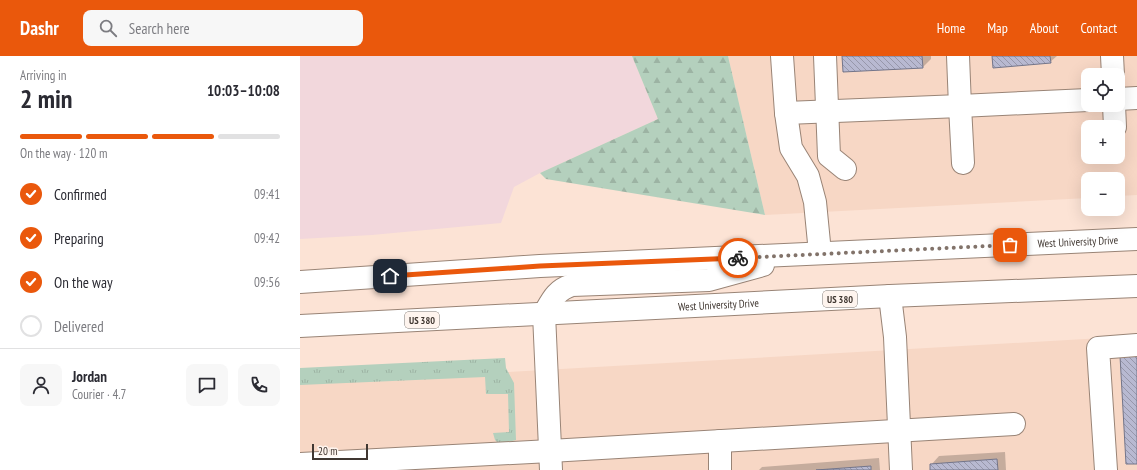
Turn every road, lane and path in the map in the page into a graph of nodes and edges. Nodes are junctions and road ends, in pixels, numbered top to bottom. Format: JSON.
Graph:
{"nodes":[{"id":1,"x":782,"y":56,"type":"edge"},
{"id":2,"x":825,"y":56,"type":"edge"},
{"id":3,"x":958,"y":56,"type":"edge"},
{"id":4,"x":1112,"y":56,"type":"edge"},
{"id":5,"x":1113,"y":68,"type":"edge"},
{"id":6,"x":1125,"y":98,"type":"edge"},
{"id":7,"x":1137,"y":98,"type":"edge"},
{"id":8,"x":1081,"y":100,"type":"edge"},
{"id":9,"x":960,"y":106,"type":"junction"},
{"id":10,"x":827,"y":112,"type":"junction"},
{"id":11,"x":786,"y":113,"type":"junction"},
{"id":12,"x":963,"y":163,"type":"dead end"},
{"id":13,"x":845,"y":169,"type":"dead end"},
{"id":14,"x":1137,"y":239,"type":"edge"},
{"id":15,"x":810,"y":254,"type":"junction"},
{"id":16,"x":540,"y":266,"type":"junction"},
{"id":17,"x":300,"y":282,"type":"edge"},
{"id":18,"x":1137,"y":286,"type":"edge"},
{"id":19,"x":890,"y":296,"type":"junction"},
{"id":20,"x":544,"y":314,"type":"junction"},
{"id":21,"x":300,"y":326,"type":"edge"},
{"id":22,"x":1137,"y":345,"type":"edge"},
{"id":23,"x":1014,"y":424,"type":"dead end"},
{"id":24,"x":899,"y":431,"type":"junction"},
{"id":25,"x":720,"y":441,"type":"junction"},
{"id":26,"x":551,"y":460,"type":"edge"},
{"id":27,"x":508,"y":462,"type":"edge"},
{"id":28,"x":300,"y":464,"type":"edge"},
{"id":29,"x":720,"y":470,"type":"edge"},
{"id":30,"x":901,"y":470,"type":"edge"},
{"id":31,"x":1106,"y":470,"type":"edge"}],
"edges":[{"from":1,"to":11,"type":"main road"},
{"from":2,"to":10,"type":"main road"},
{"from":3,"to":9,"type":"main road"},
{"from":4,"to":5,"type":"main road"},
{"from":6,"to":7,"type":"main road"},
{"from":8,"to":9,"type":"main road"},
{"from":9,"to":10,"type":"main road"},
{"from":9,"to":12,"type":"main road"},
{"from":10,"to":11,"type":"main road"},
{"from":10,"to":13,"type":"main road"},
{"from":11,"to":15,"type":"main road"},
{"from":14,"to":15,"type":"main road","name":"West University Drive"},
{"from":15,"to":16,"type":"main road","name":"West University Drive"},
{"from":15,"to":20,"type":"main road"},
{"from":16,"to":17,"type":"main road","name":"West University Drive"},
{"from":16,"to":20,"type":"main road"},
{"from":18,"to":19,"type":"main road","name":"West University Drive","number":"US 380"},
{"from":19,"to":20,"type":"main road","name":"West University Drive","number":"US 380"},
{"from":19,"to":24,"type":"main road"},
{"from":20,"to":21,"type":"main road","name":"West University Drive","number":"US 380"},
{"from":20,"to":26,"type":"main road"},
{"from":22,"to":31,"type":"main road"},
{"from":23,"to":24,"type":"main road"},
{"from":24,"to":25,"type":"main road"},
{"from":24,"to":30,"type":"main road"},
{"from":25,"to":26,"type":"main road"},
{"from":25,"to":29,"type":"main road"},
{"from":26,"to":27,"type":"main road"},
{"from":27,"to":28,"type":"main road"}]}
